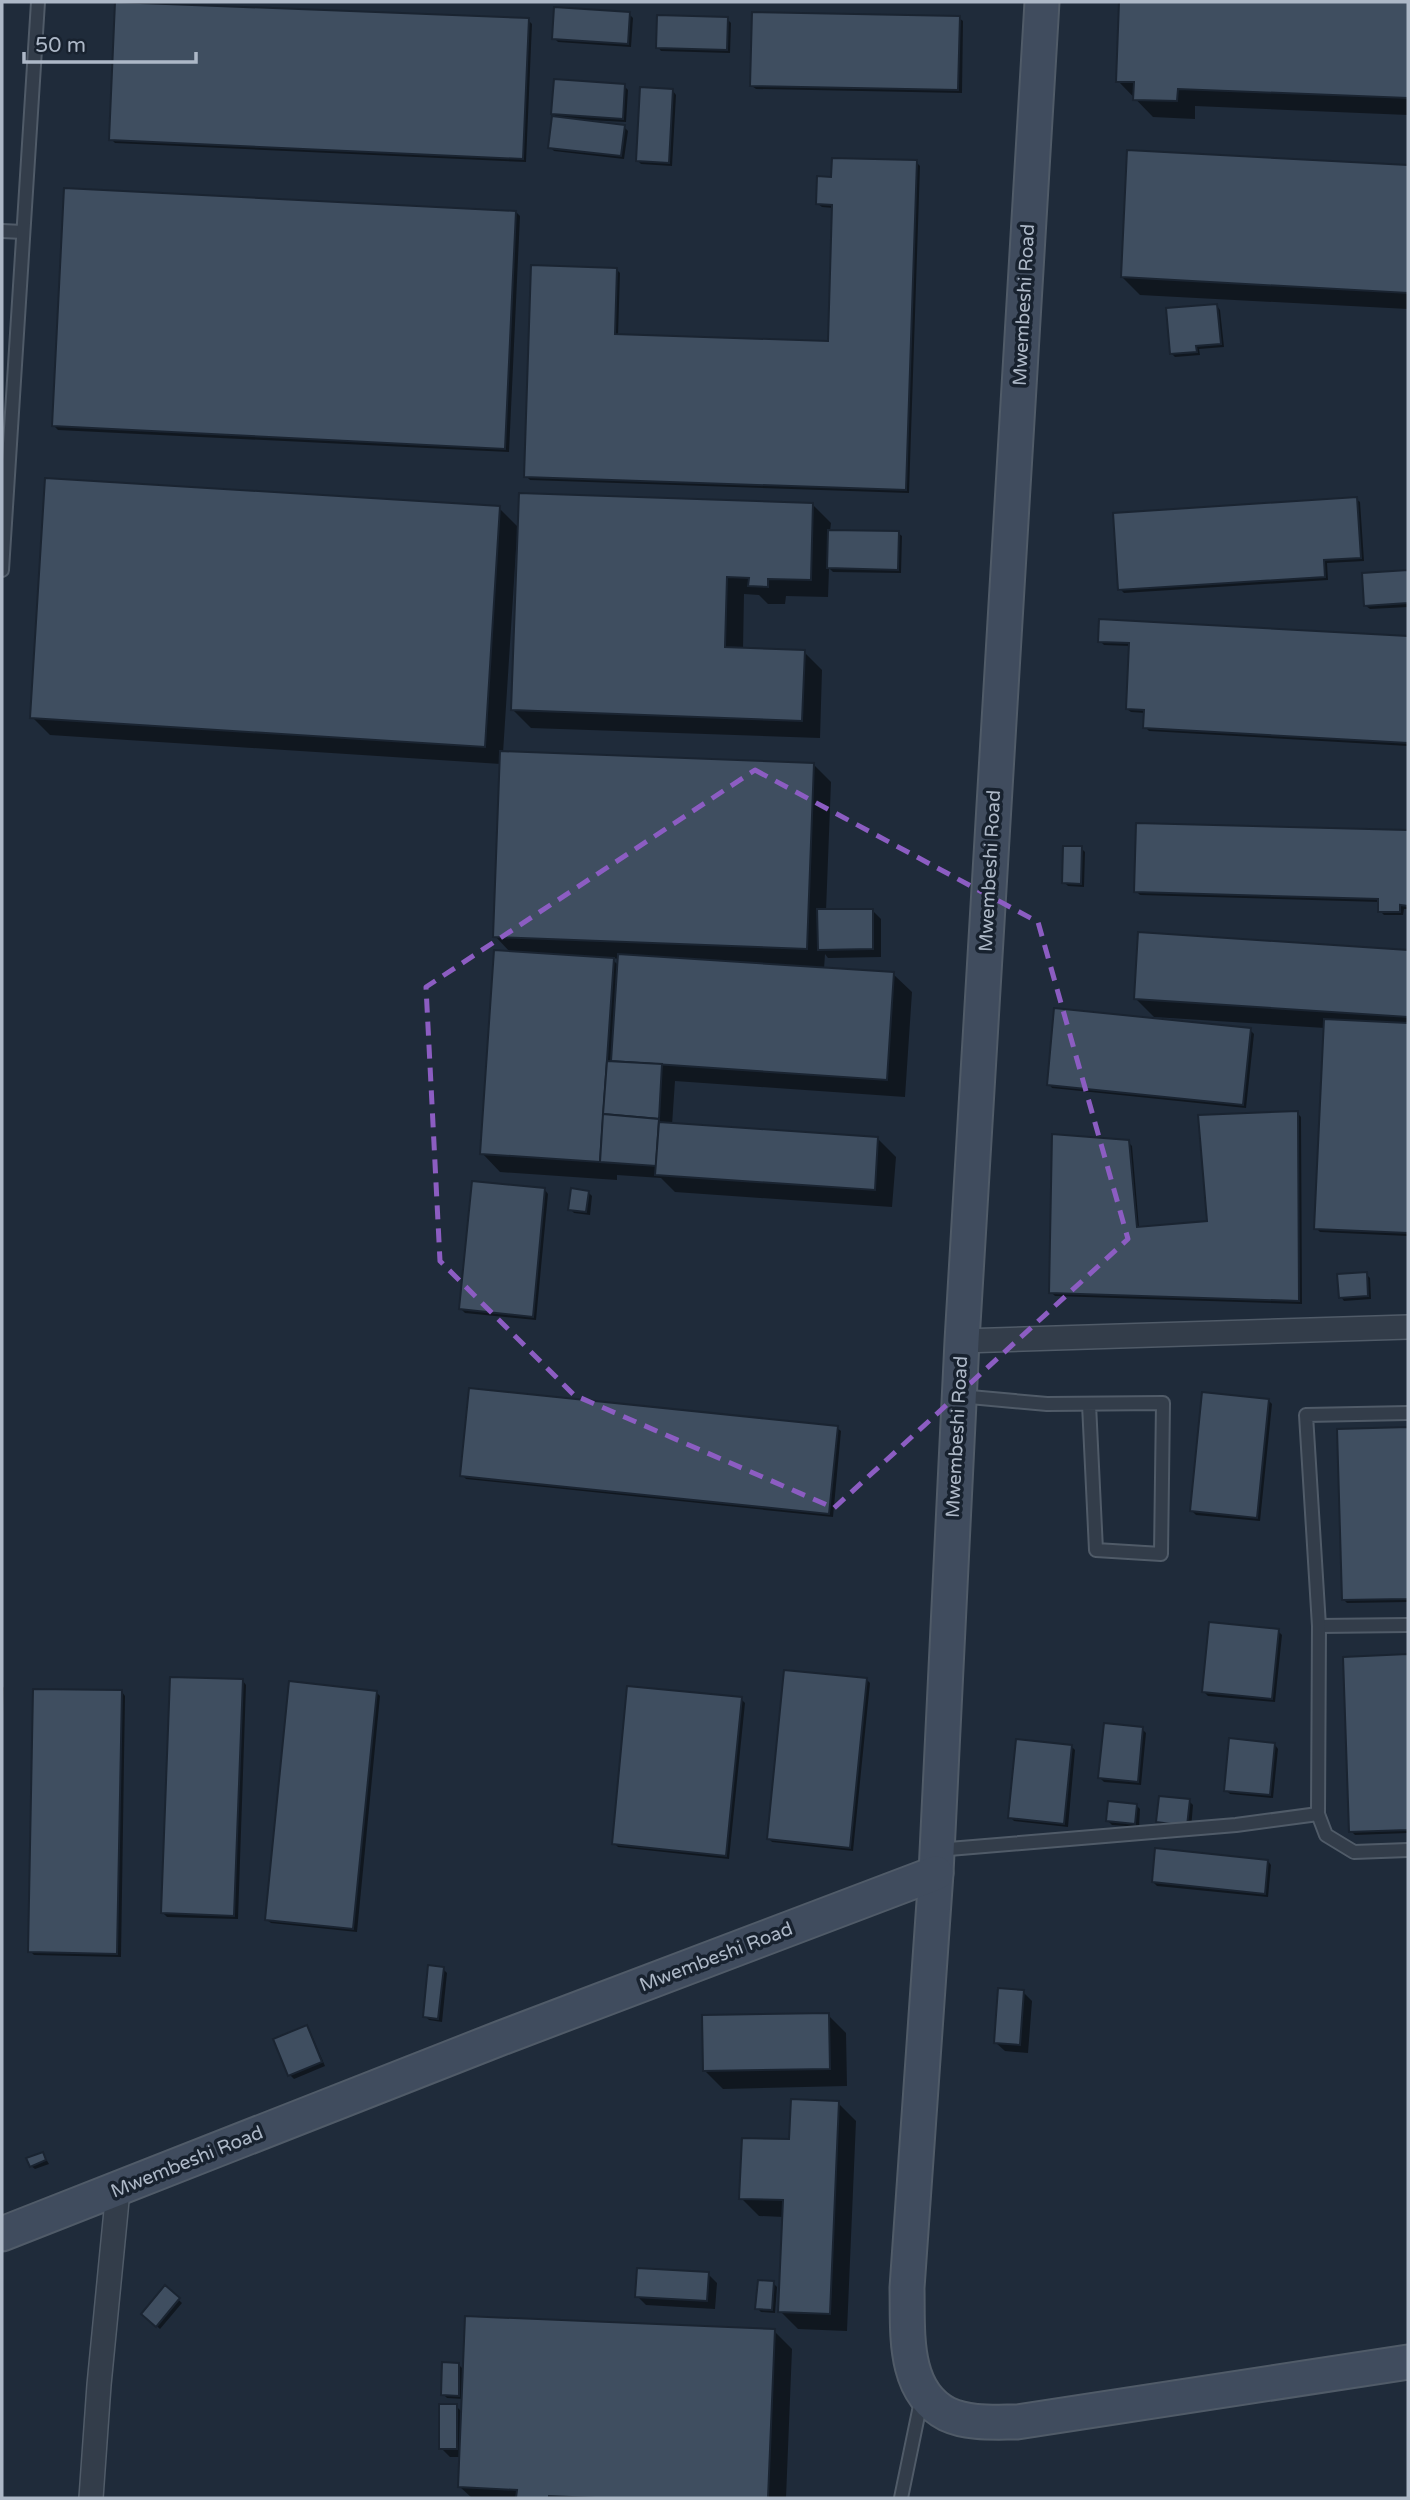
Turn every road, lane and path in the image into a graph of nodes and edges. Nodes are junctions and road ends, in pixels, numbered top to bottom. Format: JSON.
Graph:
{"nodes":[{"id":1,"x":38,"y":2,"type":"edge"},
{"id":2,"x":1042,"y":2,"type":"edge"},
{"id":3,"x":2,"y":231,"type":"edge"},
{"id":4,"x":23,"y":232,"type":"junction"},
{"id":5,"x":2,"y":570,"type":"edge"},
{"id":6,"x":1408,"y":1327,"type":"edge"},
{"id":7,"x":962,"y":1341,"type":"junction"},
{"id":8,"x":959,"y":1396,"type":"junction"},
{"id":9,"x":1088,"y":1404,"type":"junction"},
{"id":10,"x":1408,"y":1413,"type":"edge"},
{"id":11,"x":1408,"y":1625,"type":"edge"},
{"id":12,"x":1319,"y":1626,"type":"junction"},
{"id":13,"x":1318,"y":1814,"type":"junction"},
{"id":14,"x":1408,"y":1850,"type":"edge"},
{"id":15,"x":936,"y":1862,"type":"junction"},
{"id":16,"x":118,"y":2190,"type":"junction"},
{"id":17,"x":2,"y":2234,"type":"edge"},
{"id":18,"x":1408,"y":2362,"type":"edge"},
{"id":19,"x":922,"y":2393,"type":"junction"},
{"id":20,"x":91,"y":2498,"type":"edge"},
{"id":21,"x":901,"y":2498,"type":"edge"}],
"edges":[{"from":1,"to":4,"type":"lane"},
{"from":2,"to":7,"type":"street","name":"Mwembeshi Road"},
{"from":3,"to":4,"type":"lane"},
{"from":4,"to":5,"type":"lane"},
{"from":6,"to":7,"type":"street"},
{"from":7,"to":8,"type":"street","name":"Mwembeshi Road"},
{"from":8,"to":9,"type":"lane"},
{"from":8,"to":15,"type":"street","name":"Mwembeshi Road"},
{"from":9,"to":9,"type":"lane"},
{"from":10,"to":12,"type":"lane"},
{"from":11,"to":12,"type":"lane"},
{"from":12,"to":13,"type":"lane"},
{"from":13,"to":14,"type":"lane"},
{"from":13,"to":15,"type":"lane"},
{"from":15,"to":16,"type":"street","name":"Mwembeshi Road"},
{"from":15,"to":19,"type":"street"},
{"from":16,"to":17,"type":"street","name":"Mwembeshi Road"},
{"from":16,"to":20,"type":"street"},
{"from":18,"to":19,"type":"street"},
{"from":19,"to":21,"type":"lane"}]}
